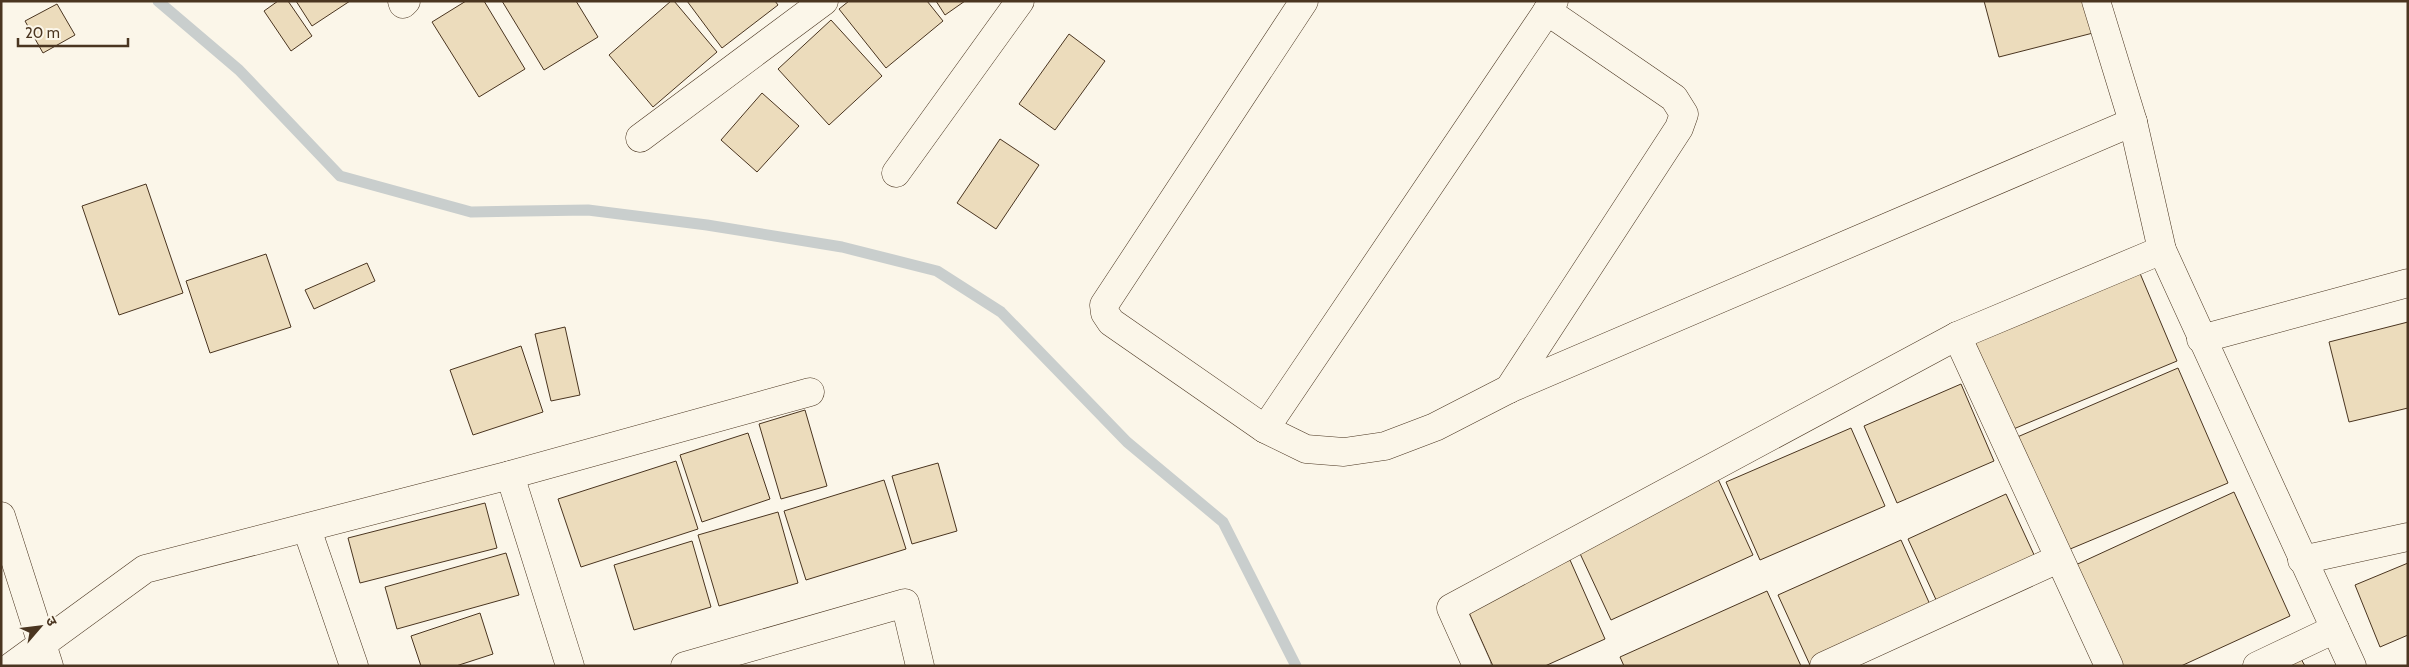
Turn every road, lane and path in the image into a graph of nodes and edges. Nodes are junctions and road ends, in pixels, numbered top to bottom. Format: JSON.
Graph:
{"nodes":[{"id":1,"x":402,"y":1,"type":"edge"},
{"id":2,"x":406,"y":1,"type":"edge"},
{"id":3,"x":824,"y":1,"type":"edge"},
{"id":4,"x":1020,"y":1,"type":"edge"},
{"id":5,"x":1304,"y":1,"type":"edge"},
{"id":6,"x":2096,"y":1,"type":"edge"},
{"id":7,"x":1551,"y":6,"type":"edge"},
{"id":8,"x":2133,"y":122,"type":"junction"},
{"id":9,"x":640,"y":138,"type":"dead end"},
{"id":10,"x":896,"y":173,"type":"dead end"},
{"id":11,"x":2162,"y":250,"type":"junction"},
{"id":12,"x":2408,"y":283,"type":"edge"},
{"id":13,"x":1958,"y":336,"type":"junction"},
{"id":14,"x":2201,"y":340,"type":"junction"},
{"id":15,"x":1509,"y":389,"type":"junction"},
{"id":16,"x":810,"y":392,"type":"dead end"},
{"id":17,"x":1265,"y":429,"type":"junction"},
{"id":18,"x":510,"y":475,"type":"junction"},
{"id":19,"x":1,"y":516,"type":"edge"},
{"id":20,"x":307,"y":529,"type":"junction"},
{"id":21,"x":2408,"y":537,"type":"edge"},
{"id":22,"x":2058,"y":559,"type":"junction"},
{"id":23,"x":2302,"y":560,"type":"junction"},
{"id":24,"x":2335,"y":629,"type":"junction"},
{"id":25,"x":46,"y":655,"type":"edge"},
{"id":26,"x":12,"y":666,"type":"edge"},
{"id":27,"x":354,"y":666,"type":"edge"},
{"id":28,"x":570,"y":666,"type":"edge"},
{"id":29,"x":685,"y":666,"type":"edge"},
{"id":30,"x":920,"y":666,"type":"edge"},
{"id":31,"x":1477,"y":666,"type":"edge"},
{"id":32,"x":1824,"y":666,"type":"edge"},
{"id":33,"x":2109,"y":666,"type":"edge"},
{"id":34,"x":2257,"y":666,"type":"edge"},
{"id":35,"x":2352,"y":666,"type":"edge"}],
"edges":[{"from":1,"to":2,"type":"street"},
{"from":3,"to":9,"type":"street"},
{"from":4,"to":10,"type":"street"},
{"from":5,"to":17,"type":"street"},
{"from":6,"to":8,"type":"street"},
{"from":7,"to":15,"type":"street"},
{"from":7,"to":17,"type":"street"},
{"from":8,"to":11,"type":"street"},
{"from":8,"to":15,"type":"street"},
{"from":11,"to":13,"type":"street"},
{"from":11,"to":14,"type":"street"},
{"from":12,"to":14,"type":"street"},
{"from":13,"to":22,"type":"street"},
{"from":13,"to":31,"type":"street"},
{"from":14,"to":23,"type":"street"},
{"from":15,"to":17,"type":"street"},
{"from":16,"to":18,"type":"street"},
{"from":18,"to":20,"type":"street"},
{"from":18,"to":28,"type":"street"},
{"from":19,"to":25,"type":"street"},
{"from":20,"to":25,"type":"street"},
{"from":20,"to":27,"type":"street"},
{"from":21,"to":23,"type":"street"},
{"from":22,"to":32,"type":"street"},
{"from":22,"to":33,"type":"street"},
{"from":23,"to":24,"type":"street"},
{"from":24,"to":34,"type":"street"},
{"from":24,"to":35,"type":"street"},
{"from":25,"to":26,"type":"street"},
{"from":29,"to":30,"type":"street"}]}
